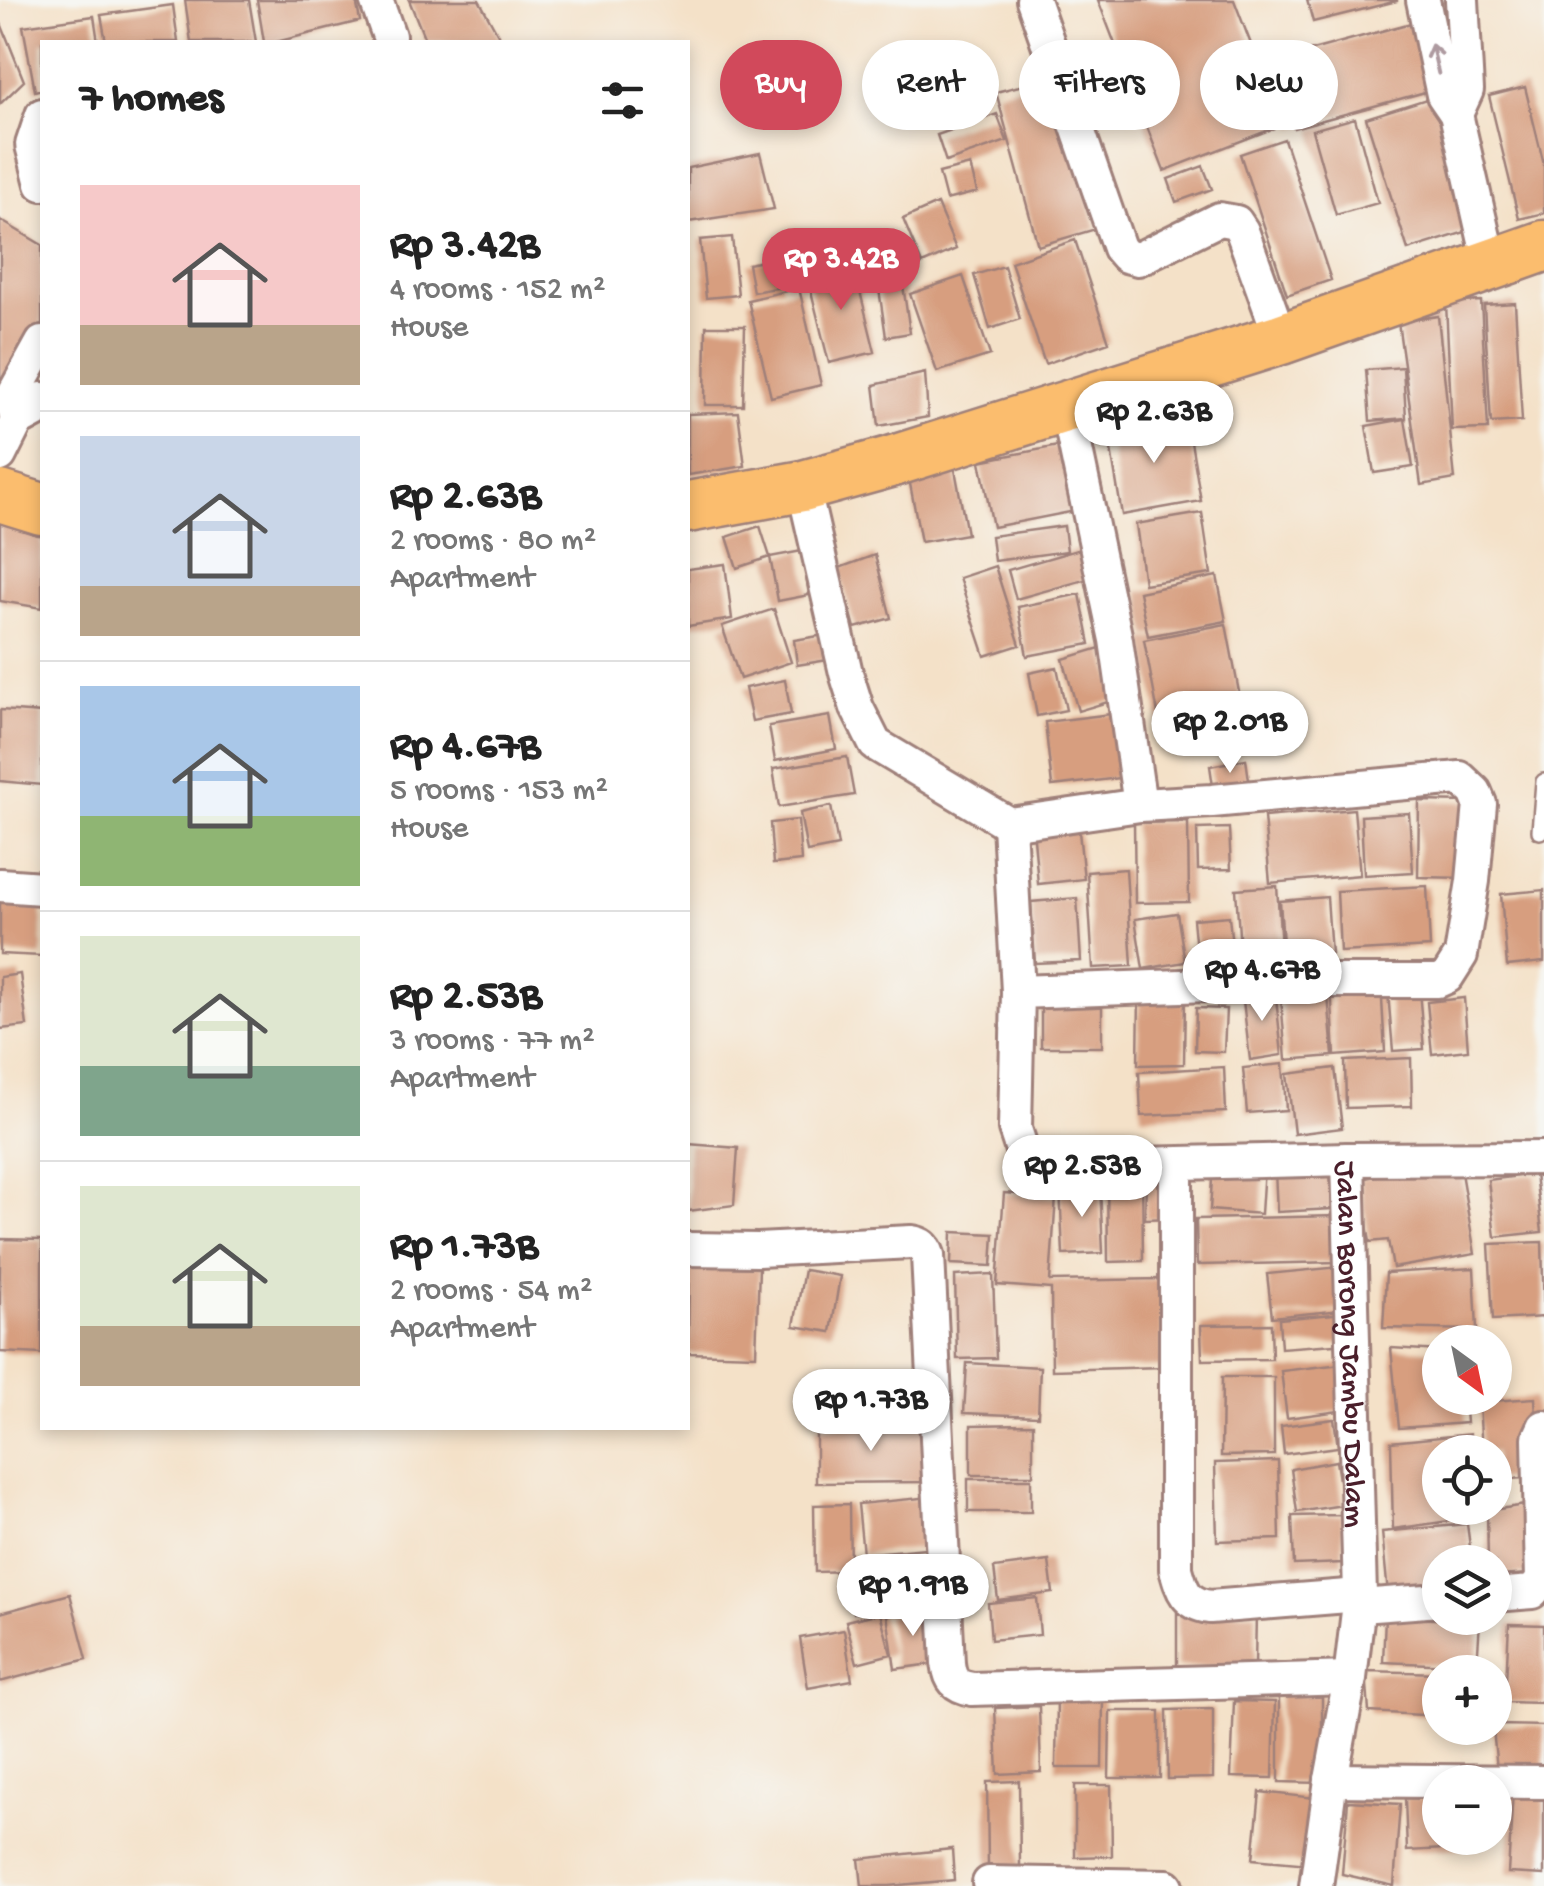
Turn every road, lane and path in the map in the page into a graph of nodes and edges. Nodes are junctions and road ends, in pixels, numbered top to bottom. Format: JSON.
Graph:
{"nodes":[{"id":1,"x":376,"y":0,"type":"edge"},
{"id":2,"x":1032,"y":0,"type":"edge"},
{"id":3,"x":1422,"y":0,"type":"edge"},
{"id":4,"x":1464,"y":1,"type":"edge"},
{"id":5,"x":381,"y":40,"type":"edge"},
{"id":6,"x":1456,"y":114,"type":"junction"},
{"id":7,"x":40,"y":121,"type":"edge"},
{"id":8,"x":40,"y":176,"type":"edge"},
{"id":9,"x":1544,"y":246,"type":"edge"},
{"id":10,"x":1490,"y":264,"type":"junction"},
{"id":11,"x":1281,"y":339,"type":"junction"},
{"id":12,"x":40,"y":346,"type":"edge"},
{"id":13,"x":40,"y":404,"type":"edge"},
{"id":14,"x":1067,"y":407,"type":"junction"},
{"id":15,"x":17,"y":421,"type":"junction"},
{"id":16,"x":0,"y":455,"type":"edge"},
{"id":17,"x":803,"y":486,"type":"junction"},
{"id":18,"x":0,"y":496,"type":"edge"},
{"id":19,"x":690,"y":507,"type":"edge"},
{"id":20,"x":40,"y":508,"type":"edge"},
{"id":21,"x":1544,"y":782,"type":"edge"},
{"id":22,"x":1140,"y":805,"type":"junction"},
{"id":23,"x":1009,"y":824,"type":"junction"},
{"id":24,"x":1540,"y":831,"type":"dead end"},
{"id":25,"x":0,"y":885,"type":"edge"},
{"id":26,"x":40,"y":888,"type":"edge"},
{"id":27,"x":1018,"y":992,"type":"junction"},
{"id":28,"x":1544,"y":1158,"type":"edge"},
{"id":29,"x":1348,"y":1159,"type":"junction"},
{"id":30,"x":1176,"y":1164,"type":"junction"},
{"id":31,"x":690,"y":1248,"type":"edge"},
{"id":32,"x":1544,"y":1427,"type":"edge"},
{"id":33,"x":1542,"y":1590,"type":"edge"},
{"id":34,"x":1512,"y":1594,"type":"edge"},
{"id":35,"x":1360,"y":1600,"type":"junction"},
{"id":36,"x":1422,"y":1600,"type":"edge"},
{"id":37,"x":1350,"y":1678,"type":"junction"},
{"id":38,"x":1331,"y":1780,"type":"junction"},
{"id":39,"x":1544,"y":1782,"type":"edge"},
{"id":40,"x":989,"y":1883,"type":"dead end"},
{"id":41,"x":1166,"y":1886,"type":"edge"},
{"id":42,"x":1316,"y":1886,"type":"edge"}],
"edges":[{"from":1,"to":5,"type":"street"},
{"from":2,"to":11,"type":"street"},
{"from":6,"to":3,"type":"street","one_way":true},
{"from":4,"to":6,"type":"street"},
{"from":6,"to":10,"type":"street"},
{"from":7,"to":8,"type":"street"},
{"from":9,"to":10,"type":"main road"},
{"from":10,"to":11,"type":"main road"},
{"from":11,"to":14,"type":"main road"},
{"from":12,"to":15,"type":"street"},
{"from":13,"to":15,"type":"street"},
{"from":14,"to":17,"type":"main road"},
{"from":14,"to":22,"type":"street"},
{"from":15,"to":16,"type":"street"},
{"from":17,"to":19,"type":"main road"},
{"from":17,"to":23,"type":"street"},
{"from":18,"to":20,"type":"main road"},
{"from":21,"to":24,"type":"lane"},
{"from":22,"to":23,"type":"street"},
{"from":22,"to":27,"type":"street"},
{"from":23,"to":27,"type":"street","name":"Jalan Borong Jambu Dalam"},
{"from":25,"to":26,"type":"street"},
{"from":27,"to":30,"type":"street","name":"Jalan Borong Jambu Dalam"},
{"from":28,"to":29,"type":"street"},
{"from":29,"to":30,"type":"street","name":"Jalan Borong Jambu Dalam"},
{"from":29,"to":35,"type":"street","name":"Jalan Borong Jambu Dalam"},
{"from":30,"to":35,"type":"street"},
{"from":31,"to":37,"type":"street"},
{"from":32,"to":33,"type":"street"},
{"from":33,"to":34,"type":"street"},
{"from":35,"to":36,"type":"street"},
{"from":35,"to":37,"type":"street","name":"Jalan Borong Jambu Dalam"},
{"from":37,"to":38,"type":"street","name":"Jalan Borong Jambu Dalam"},
{"from":38,"to":39,"type":"street"},
{"from":38,"to":42,"type":"street","name":"Jalan Borong Jambu Dalam"},
{"from":40,"to":41,"type":"street"}]}
